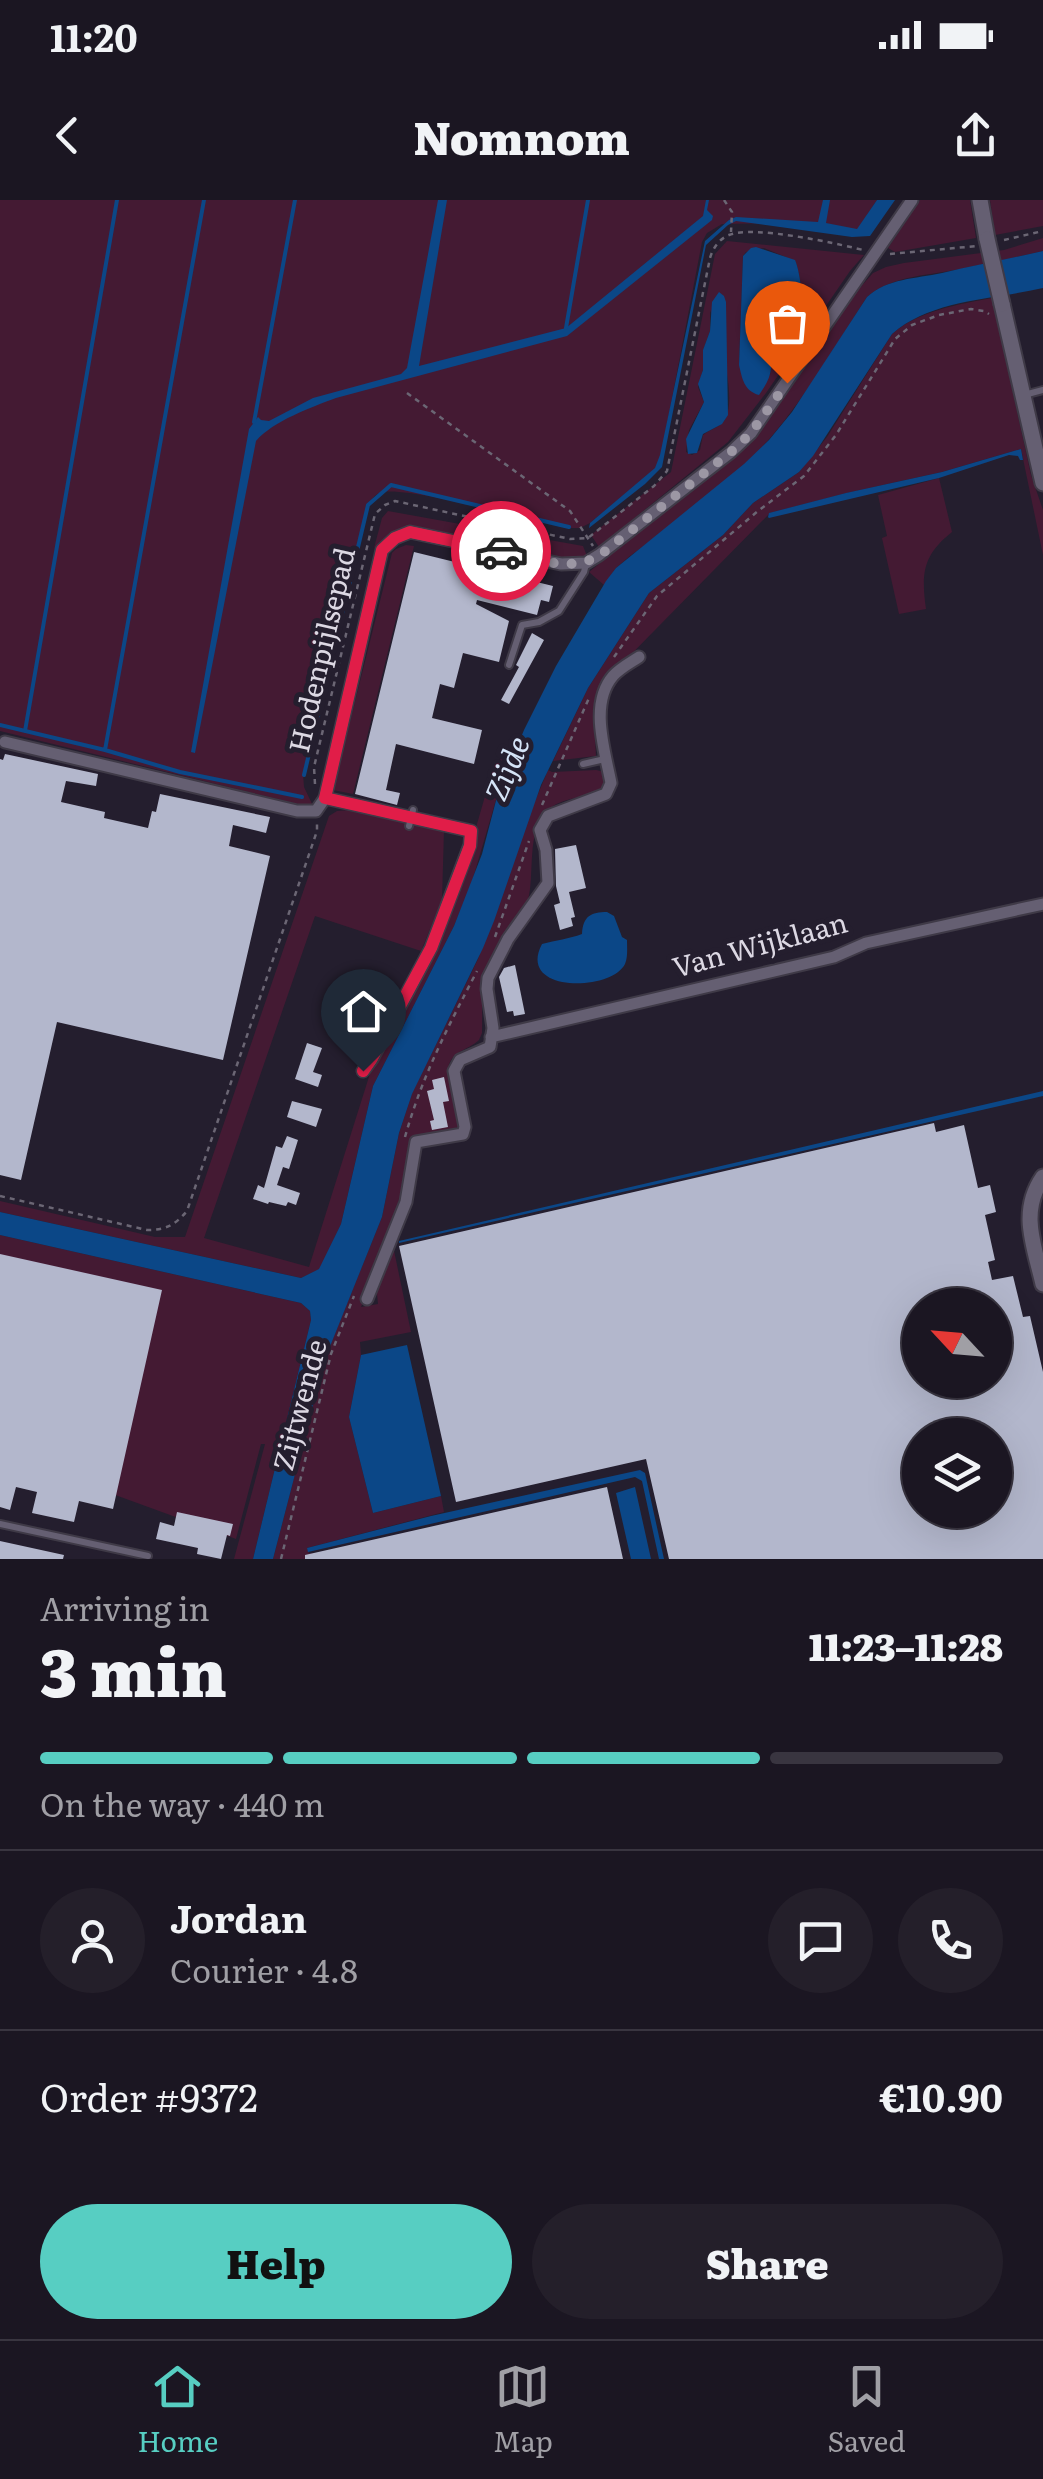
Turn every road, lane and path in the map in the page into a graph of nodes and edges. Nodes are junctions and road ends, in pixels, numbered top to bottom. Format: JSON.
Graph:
{"nodes":[{"id":1,"x":724,"y":200,"type":"edge"},
{"id":2,"x":912,"y":200,"type":"edge"},
{"id":3,"x":980,"y":200,"type":"edge"},
{"id":4,"x":1004,"y":312,"type":"junction"},
{"id":5,"x":1043,"y":390,"type":"edge"},
{"id":6,"x":407,"y":393,"type":"dead end"},
{"id":7,"x":1023,"y":395,"type":"junction"},
{"id":8,"x":1043,"y":483,"type":"edge"},
{"id":9,"x":588,"y":538,"type":"junction"},
{"id":10,"x":599,"y":556,"type":"junction"},
{"id":11,"x":586,"y":563,"type":"junction"},
{"id":12,"x":639,"y":657,"type":"dead end"},
{"id":13,"x":612,"y":662,"type":"dead end"},
{"id":14,"x":509,"y":665,"type":"dead end"},
{"id":15,"x":591,"y":695,"type":"dead end"},
{"id":16,"x":5,"y":742,"type":"dead end"},
{"id":17,"x":606,"y":759,"type":"junction"},
{"id":18,"x":583,"y":764,"type":"dead end"},
{"id":19,"x":325,"y":798,"type":"junction"},
{"id":20,"x":316,"y":811,"type":"junction"},
{"id":21,"x":540,"y":812,"type":"dead end"},
{"id":22,"x":534,"y":828,"type":"dead end"},
{"id":23,"x":1043,"y":904,"type":"edge"},
{"id":24,"x":494,"y":940,"type":"dead end"},
{"id":25,"x":478,"y":969,"type":"dead end"},
{"id":26,"x":491,"y":1036,"type":"junction"},
{"id":27,"x":363,"y":1071,"type":"dead end"},
{"id":28,"x":405,"y":1139,"type":"dead end"},
{"id":29,"x":1043,"y":1176,"type":"edge"},
{"id":30,"x":0,"y":1196,"type":"edge"},
{"id":31,"x":1043,"y":1284,"type":"edge"},
{"id":32,"x":362,"y":1296,"type":"joint"},
{"id":33,"x":0,"y":1524,"type":"edge"},
{"id":34,"x":148,"y":1556,"type":"dead end"},
{"id":35,"x":280,"y":1559,"type":"edge"}],
"edges":[{"from":1,"to":9,"type":"path"},
{"from":2,"to":10,"type":"street"},
{"from":3,"to":4,"type":"street","bridge":true},
{"from":4,"to":7,"type":"street"},
{"from":4,"to":13,"type":"path"},
{"from":5,"to":7,"type":"lane"},
{"from":6,"to":9,"type":"path"},
{"from":7,"to":8,"type":"street"},
{"from":9,"to":10,"type":"path"},
{"from":9,"to":20,"type":"path","name":"Hodenpijlsepad"},
{"from":10,"to":11,"type":"street"},
{"from":11,"to":14,"type":"lane"},
{"from":11,"to":19,"type":"street"},
{"from":12,"to":17,"type":"street"},
{"from":15,"to":21,"type":"path"},
{"from":16,"to":20,"type":"street"},
{"from":17,"to":18,"type":"lane"},
{"from":17,"to":26,"type":"street"},
{"from":19,"to":20,"type":"street"},
{"from":19,"to":27,"type":"street"},
{"from":20,"to":30,"type":"path","name":"Hodenpijlsepad"},
{"from":22,"to":24,"type":"path"},
{"from":23,"to":26,"type":"street","name":"Van Wijklaan"},
{"from":25,"to":28,"type":"path"},
{"from":26,"to":32,"type":"street","name":"Van Wijklaan"},
{"from":29,"to":31,"type":"street"},
{"from":32,"to":35,"type":"path","name":"Zijtwende"},
{"from":33,"to":34,"type":"lane"}]}
